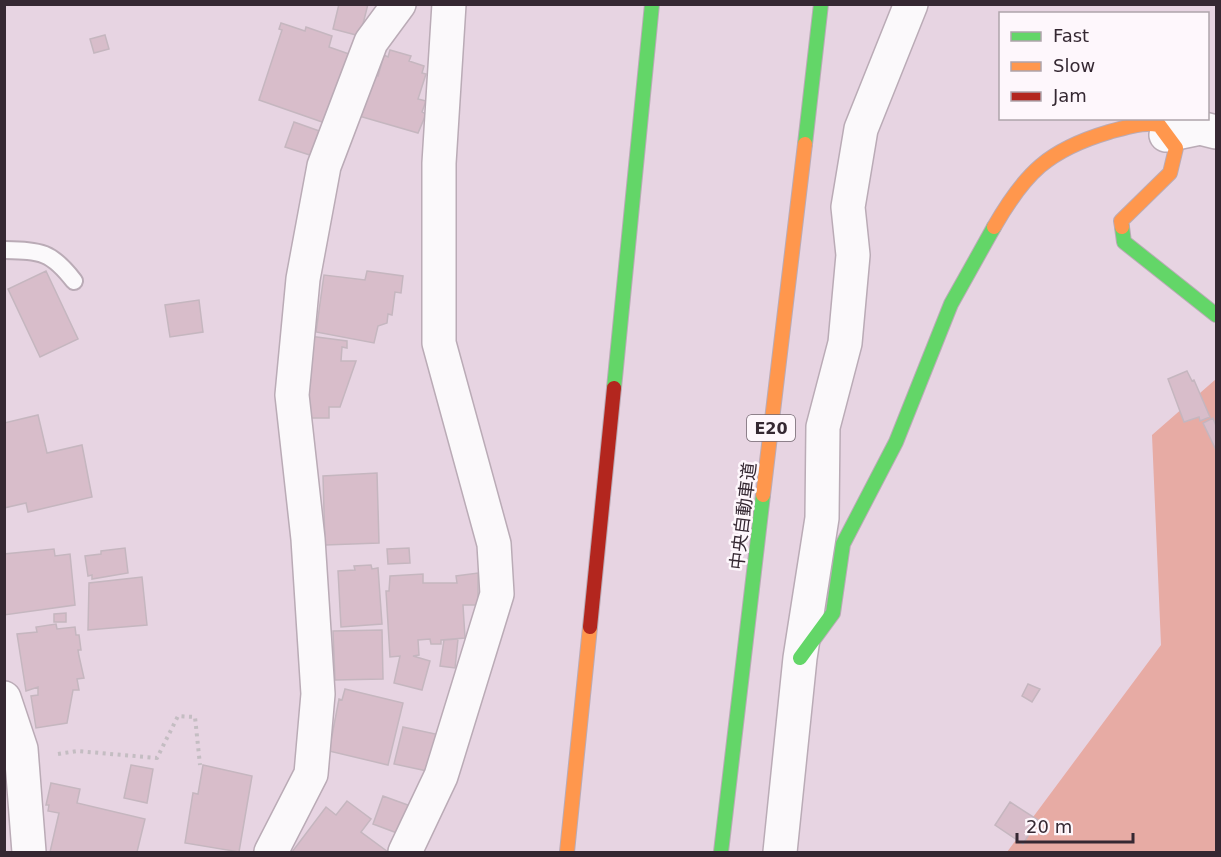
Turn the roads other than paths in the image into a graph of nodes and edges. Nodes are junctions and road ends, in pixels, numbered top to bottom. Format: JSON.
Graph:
{"nodes":[{"id":1,"x":399,"y":4,"type":"edge"},
{"id":2,"x":449,"y":4,"type":"edge"},
{"id":3,"x":652,"y":4,"type":"edge"},
{"id":4,"x":821,"y":4,"type":"edge"},
{"id":5,"x":911,"y":4,"type":"edge"},
{"id":6,"x":1216,"y":132,"type":"edge"},
{"id":7,"x":1166,"y":135,"type":"junction"},
{"id":8,"x":4,"y":250,"type":"edge"},
{"id":9,"x":74,"y":281,"type":"dead end"},
{"id":10,"x":1216,"y":315,"type":"edge"},
{"id":11,"x":800,"y":658,"type":"junction"},
{"id":12,"x":4,"y":698,"type":"edge"},
{"id":13,"x":13,"y":746,"type":"edge"},
{"id":14,"x":29,"y":852,"type":"edge"},
{"id":15,"x":271,"y":852,"type":"edge"},
{"id":16,"x":405,"y":852,"type":"edge"},
{"id":17,"x":567,"y":852,"type":"edge"},
{"id":18,"x":721,"y":852,"type":"edge"},
{"id":19,"x":780,"y":852,"type":"edge"}],
"edges":[{"from":1,"to":15,"type":"street"},
{"from":2,"to":16,"type":"street"},
{"from":3,"to":17,"type":"main road"},
{"from":4,"to":18,"type":"main road","name":"中央自動車道","number":"E20"},
{"from":5,"to":11,"type":"street"},
{"from":6,"to":7,"type":"street"},
{"from":7,"to":10,"type":"main road"},
{"from":7,"to":11,"type":"main road"},
{"from":8,"to":9,"type":"lane"},
{"from":11,"to":19,"type":"street"},
{"from":12,"to":13,"type":"street"},
{"from":13,"to":14,"type":"street"}]}
